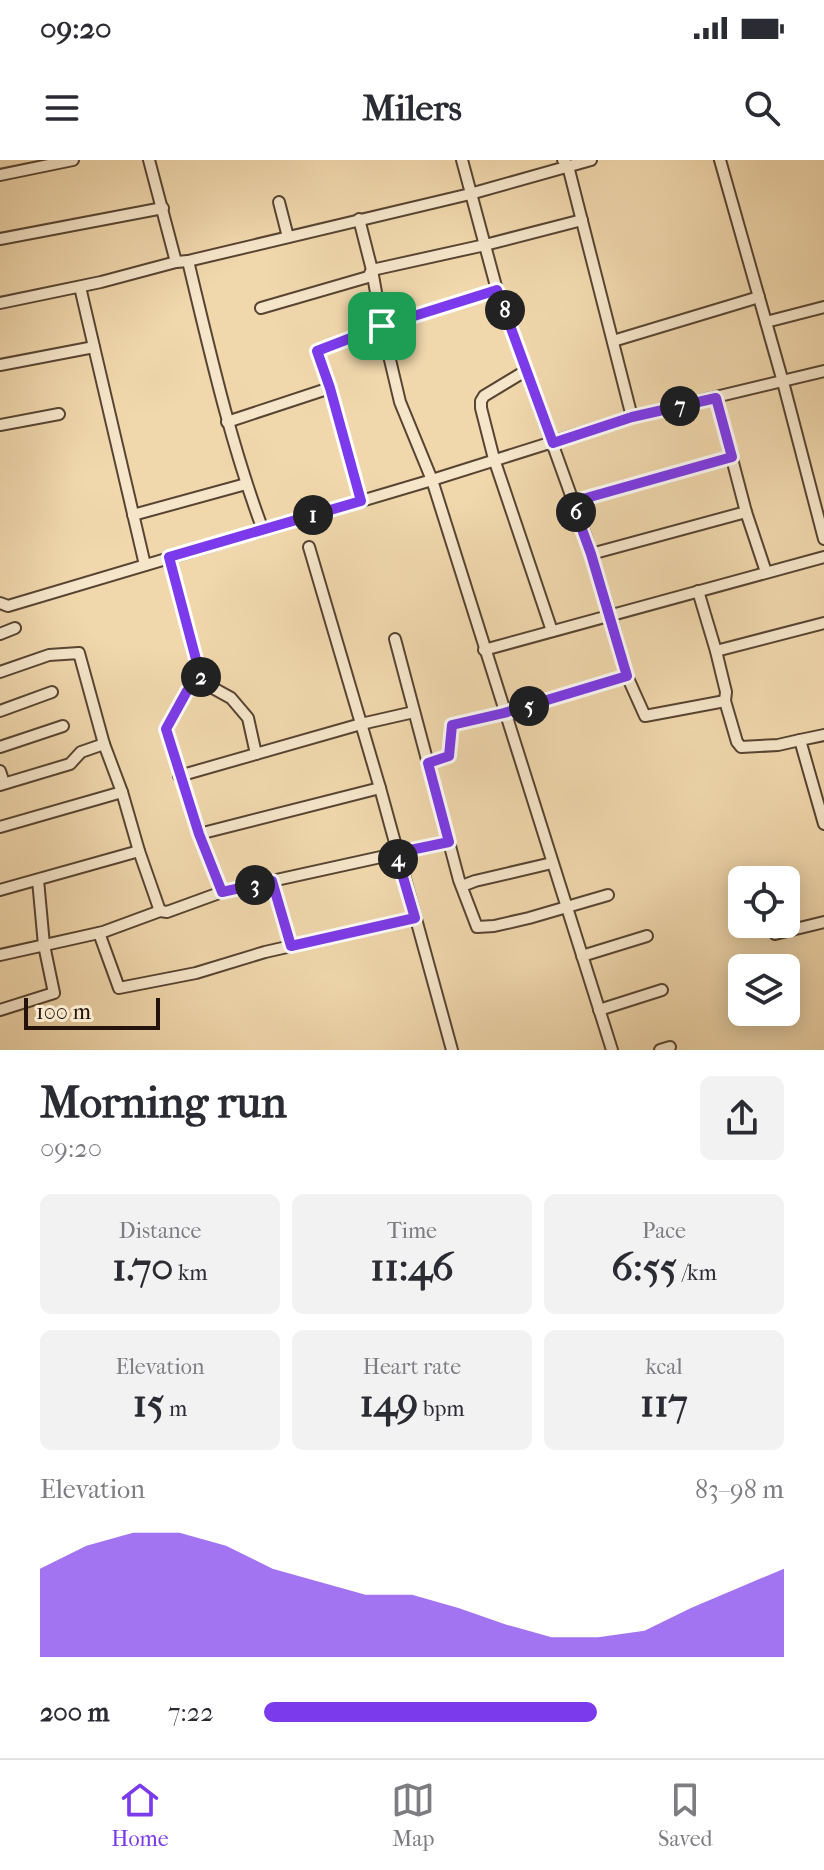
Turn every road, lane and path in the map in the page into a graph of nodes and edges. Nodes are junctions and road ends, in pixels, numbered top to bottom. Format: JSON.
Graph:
{"nodes":[{"id":1,"x":73,"y":160,"type":"edge"},
{"id":2,"x":149,"y":160,"type":"edge"},
{"id":3,"x":462,"y":160,"type":"edge"},
{"id":4,"x":591,"y":160,"type":"edge"},
{"id":5,"x":720,"y":160,"type":"edge"},
{"id":6,"x":566,"y":163,"type":"edge"},
{"id":7,"x":17,"y":165,"type":"edge"},
{"id":8,"x":0,"y":175,"type":"edge"},
{"id":9,"x":470,"y":194,"type":"junction"},
{"id":10,"x":279,"y":202,"type":"dead end"},
{"id":11,"x":163,"y":208,"type":"junction"},
{"id":12,"x":359,"y":219,"type":"junction"},
{"id":13,"x":582,"y":220,"type":"junction"},
{"id":14,"x":288,"y":237,"type":"junction"},
{"id":15,"x":0,"y":239,"type":"edge"},
{"id":16,"x":485,"y":245,"type":"junction"},
{"id":17,"x":182,"y":262,"type":"junction"},
{"id":18,"x":372,"y":270,"type":"junction"},
{"id":19,"x":80,"y":287,"type":"junction"},
{"id":20,"x":497,"y":290,"type":"junction"},
{"id":21,"x":759,"y":297,"type":"junction"},
{"id":22,"x":0,"y":303,"type":"edge"},
{"id":23,"x":824,"y":307,"type":"edge"},
{"id":24,"x":261,"y":308,"type":"dead end"},
{"id":25,"x":766,"y":322,"type":"junction"},
{"id":26,"x":382,"y":326,"type":"junction"},
{"id":27,"x":613,"y":341,"type":"junction"},
{"id":28,"x":94,"y":347,"type":"junction"},
{"id":29,"x":0,"y":365,"type":"edge"},
{"id":30,"x":527,"y":370,"type":"junction"},
{"id":31,"x":824,"y":371,"type":"edge"},
{"id":32,"x":783,"y":382,"type":"junction"},
{"id":33,"x":330,"y":388,"type":"junction"},
{"id":34,"x":716,"y":398,"type":"junction"},
{"id":35,"x":59,"y":414,"type":"dead end"},
{"id":36,"x":632,"y":417,"type":"junction"},
{"id":37,"x":227,"y":422,"type":"junction"},
{"id":38,"x":0,"y":425,"type":"edge"},
{"id":39,"x":553,"y":443,"type":"junction"},
{"id":40,"x":732,"y":457,"type":"junction"},
{"id":41,"x":494,"y":459,"type":"junction"},
{"id":42,"x":432,"y":480,"type":"junction"},
{"id":43,"x":246,"y":484,"type":"junction"},
{"id":44,"x":361,"y":501,"type":"junction"},
{"id":45,"x":572,"y":502,"type":"junction"},
{"id":46,"x":820,"y":506,"type":"edge"},
{"id":47,"x":746,"y":512,"type":"junction"},
{"id":48,"x":133,"y":515,"type":"junction"},
{"id":49,"x":263,"y":530,"type":"junction"},
{"id":50,"x":824,"y":539,"type":"edge"},
{"id":51,"x":309,"y":547,"type":"dead end"},
{"id":52,"x":591,"y":554,"type":"junction"},
{"id":53,"x":169,"y":557,"type":"junction"},
{"id":54,"x":824,"y":557,"type":"edge"},
{"id":55,"x":145,"y":565,"type":"junction"},
{"id":56,"x":766,"y":572,"type":"junction"},
{"id":57,"x":698,"y":591,"type":"junction"},
{"id":58,"x":0,"y":603,"type":"edge"},
{"id":59,"x":610,"y":615,"type":"junction"},
{"id":60,"x":824,"y":623,"type":"edge"},
{"id":61,"x":15,"y":628,"type":"dead end"},
{"id":62,"x":552,"y":631,"type":"junction"},
{"id":63,"x":0,"y":634,"type":"edge"},
{"id":64,"x":395,"y":639,"type":"dead end"},
{"id":65,"x":484,"y":650,"type":"junction"},
{"id":66,"x":716,"y":651,"type":"junction"},
{"id":67,"x":0,"y":672,"type":"edge"},
{"id":68,"x":627,"y":676,"type":"junction"},
{"id":69,"x":202,"y":682,"type":"junction"},
{"id":70,"x":52,"y":692,"type":"dead end"},
{"id":71,"x":725,"y":701,"type":"junction"},
{"id":72,"x":0,"y":711,"type":"edge"},
{"id":73,"x":414,"y":712,"type":"junction"},
{"id":74,"x":504,"y":713,"type":"junction"},
{"id":75,"x":361,"y":724,"type":"junction"},
{"id":76,"x":63,"y":726,"type":"dead end"},
{"id":77,"x":824,"y":735,"type":"edge"},
{"id":78,"x":800,"y":740,"type":"junction"},
{"id":79,"x":104,"y":744,"type":"junction"},
{"id":80,"x":0,"y":747,"type":"edge"},
{"id":81,"x":256,"y":754,"type":"junction"},
{"id":82,"x":428,"y":763,"type":"junction"},
{"id":83,"x":0,"y":771,"type":"edge"},
{"id":84,"x":179,"y":776,"type":"junction"},
{"id":85,"x":2,"y":784,"type":"edge"},
{"id":86,"x":380,"y":788,"type":"junction"},
{"id":87,"x":122,"y":792,"type":"junction"},
{"id":88,"x":822,"y":804,"type":"edge"},
{"id":89,"x":824,"y":824,"type":"edge"},
{"id":90,"x":0,"y":827,"type":"edge"},
{"id":91,"x":199,"y":834,"type":"junction"},
{"id":92,"x":449,"y":842,"type":"junction"},
{"id":93,"x":139,"y":851,"type":"junction"},
{"id":94,"x":396,"y":853,"type":"junction"},
{"id":95,"x":552,"y":863,"type":"junction"},
{"id":96,"x":38,"y":880,"type":"junction"},
{"id":97,"x":272,"y":881,"type":"junction"},
{"id":98,"x":462,"y":886,"type":"junction"},
{"id":99,"x":0,"y":890,"type":"edge"},
{"id":100,"x":222,"y":892,"type":"junction"},
{"id":101,"x":608,"y":895,"type":"dead end"},
{"id":102,"x":566,"y":908,"type":"junction"},
{"id":103,"x":160,"y":911,"type":"junction"},
{"id":104,"x":415,"y":918,"type":"junction"},
{"id":105,"x":824,"y":922,"type":"edge"},
{"id":106,"x":800,"y":928,"type":"edge"},
{"id":107,"x":99,"y":933,"type":"junction"},
{"id":108,"x":647,"y":936,"type":"dead end"},
{"id":109,"x":44,"y":945,"type":"junction"},
{"id":110,"x":291,"y":946,"type":"junction"},
{"id":111,"x":0,"y":955,"type":"edge"},
{"id":112,"x":582,"y":956,"type":"junction"},
{"id":113,"x":662,"y":990,"type":"dead end"},
{"id":114,"x":0,"y":1010,"type":"edge"},
{"id":115,"x":599,"y":1010,"type":"junction"},
{"id":116,"x":452,"y":1050,"type":"edge"},
{"id":117,"x":612,"y":1050,"type":"edge"}],
"edges":[{"from":1,"to":7,"type":"street"},
{"from":2,"to":11,"type":"street"},
{"from":3,"to":9,"type":"street"},
{"from":4,"to":6,"type":"street"},
{"from":5,"to":21,"type":"street"},
{"from":6,"to":9,"type":"street"},
{"from":6,"to":13,"type":"street"},
{"from":7,"to":8,"type":"street"},
{"from":9,"to":12,"type":"street"},
{"from":9,"to":16,"type":"street"},
{"from":10,"to":14,"type":"street"},
{"from":11,"to":15,"type":"street"},
{"from":11,"to":17,"type":"street"},
{"from":12,"to":14,"type":"street"},
{"from":12,"to":18,"type":"street"},
{"from":13,"to":16,"type":"street"},
{"from":13,"to":27,"type":"street"},
{"from":14,"to":17,"type":"street"},
{"from":16,"to":18,"type":"street"},
{"from":16,"to":20,"type":"street"},
{"from":17,"to":19,"type":"street"},
{"from":17,"to":37,"type":"street"},
{"from":18,"to":24,"type":"street"},
{"from":18,"to":26,"type":"street"},
{"from":19,"to":22,"type":"street"},
{"from":19,"to":28,"type":"street"},
{"from":20,"to":26,"type":"street"},
{"from":20,"to":30,"type":"street"},
{"from":21,"to":25,"type":"street"},
{"from":21,"to":27,"type":"street"},
{"from":23,"to":25,"type":"street"},
{"from":25,"to":32,"type":"street"},
{"from":26,"to":33,"type":"street"},
{"from":26,"to":42,"type":"street"},
{"from":27,"to":36,"type":"street"},
{"from":28,"to":29,"type":"street"},
{"from":28,"to":48,"type":"street"},
{"from":30,"to":39,"type":"street"},
{"from":30,"to":41,"type":"street"},
{"from":31,"to":32,"type":"street"},
{"from":32,"to":34,"type":"street"},
{"from":32,"to":46,"type":"street"},
{"from":33,"to":37,"type":"street"},
{"from":33,"to":44,"type":"street"},
{"from":34,"to":36,"type":"street"},
{"from":34,"to":40,"type":"street"},
{"from":35,"to":38,"type":"street"},
{"from":36,"to":39,"type":"street"},
{"from":37,"to":43,"type":"street"},
{"from":39,"to":41,"type":"street"},
{"from":39,"to":45,"type":"street"},
{"from":40,"to":45,"type":"street"},
{"from":40,"to":47,"type":"street"},
{"from":41,"to":42,"type":"street"},
{"from":41,"to":62,"type":"street"},
{"from":42,"to":44,"type":"street"},
{"from":42,"to":65,"type":"street"},
{"from":43,"to":48,"type":"street"},
{"from":43,"to":49,"type":"street"},
{"from":44,"to":49,"type":"street"},
{"from":45,"to":52,"type":"street"},
{"from":46,"to":50,"type":"street"},
{"from":47,"to":52,"type":"street"},
{"from":47,"to":56,"type":"street"},
{"from":48,"to":55,"type":"street"},
{"from":49,"to":53,"type":"street"},
{"from":51,"to":75,"type":"street"},
{"from":52,"to":59,"type":"street"},
{"from":53,"to":55,"type":"street"},
{"from":53,"to":69,"type":"street"},
{"from":54,"to":56,"type":"street"},
{"from":55,"to":58,"type":"street"},
{"from":56,"to":57,"type":"street"},
{"from":57,"to":59,"type":"street"},
{"from":57,"to":66,"type":"street"},
{"from":59,"to":62,"type":"street"},
{"from":59,"to":68,"type":"street"},
{"from":60,"to":66,"type":"street"},
{"from":61,"to":63,"type":"street"},
{"from":62,"to":65,"type":"street"},
{"from":64,"to":73,"type":"street"},
{"from":65,"to":74,"type":"street"},
{"from":66,"to":71,"type":"street"},
{"from":67,"to":79,"type":"street"},
{"from":68,"to":71,"type":"street"},
{"from":68,"to":74,"type":"street"},
{"from":69,"to":81,"type":"street"},
{"from":69,"to":84,"type":"street"},
{"from":70,"to":72,"type":"street"},
{"from":71,"to":78,"type":"street"},
{"from":73,"to":75,"type":"street"},
{"from":73,"to":82,"type":"street"},
{"from":74,"to":82,"type":"street"},
{"from":74,"to":95,"type":"street"},
{"from":75,"to":81,"type":"street"},
{"from":75,"to":86,"type":"street"},
{"from":76,"to":80,"type":"street"},
{"from":77,"to":78,"type":"street"},
{"from":78,"to":88,"type":"street"},
{"from":79,"to":85,"type":"street"},
{"from":79,"to":87,"type":"street"},
{"from":81,"to":84,"type":"street"},
{"from":82,"to":92,"type":"street"},
{"from":83,"to":85,"type":"street"},
{"from":84,"to":91,"type":"street"},
{"from":86,"to":91,"type":"street"},
{"from":86,"to":94,"type":"street"},
{"from":87,"to":90,"type":"street"},
{"from":87,"to":93,"type":"street"},
{"from":88,"to":89,"type":"street"},
{"from":91,"to":100,"type":"street"},
{"from":92,"to":94,"type":"street"},
{"from":92,"to":98,"type":"street"},
{"from":93,"to":96,"type":"street"},
{"from":93,"to":103,"type":"street"},
{"from":94,"to":97,"type":"street"},
{"from":94,"to":104,"type":"street"},
{"from":95,"to":98,"type":"street"},
{"from":95,"to":102,"type":"street"},
{"from":96,"to":99,"type":"street"},
{"from":96,"to":109,"type":"street"},
{"from":97,"to":100,"type":"street"},
{"from":97,"to":110,"type":"street"},
{"from":98,"to":102,"type":"street"},
{"from":100,"to":103,"type":"street"},
{"from":101,"to":102,"type":"street"},
{"from":102,"to":112,"type":"street"},
{"from":103,"to":107,"type":"street"},
{"from":104,"to":110,"type":"street"},
{"from":104,"to":116,"type":"street"},
{"from":105,"to":106,"type":"street"},
{"from":107,"to":109,"type":"street"},
{"from":107,"to":110,"type":"street"},
{"from":108,"to":112,"type":"street"},
{"from":109,"to":111,"type":"street"},
{"from":109,"to":114,"type":"street"},
{"from":112,"to":115,"type":"street"},
{"from":113,"to":115,"type":"street"},
{"from":115,"to":117,"type":"street"}]}
